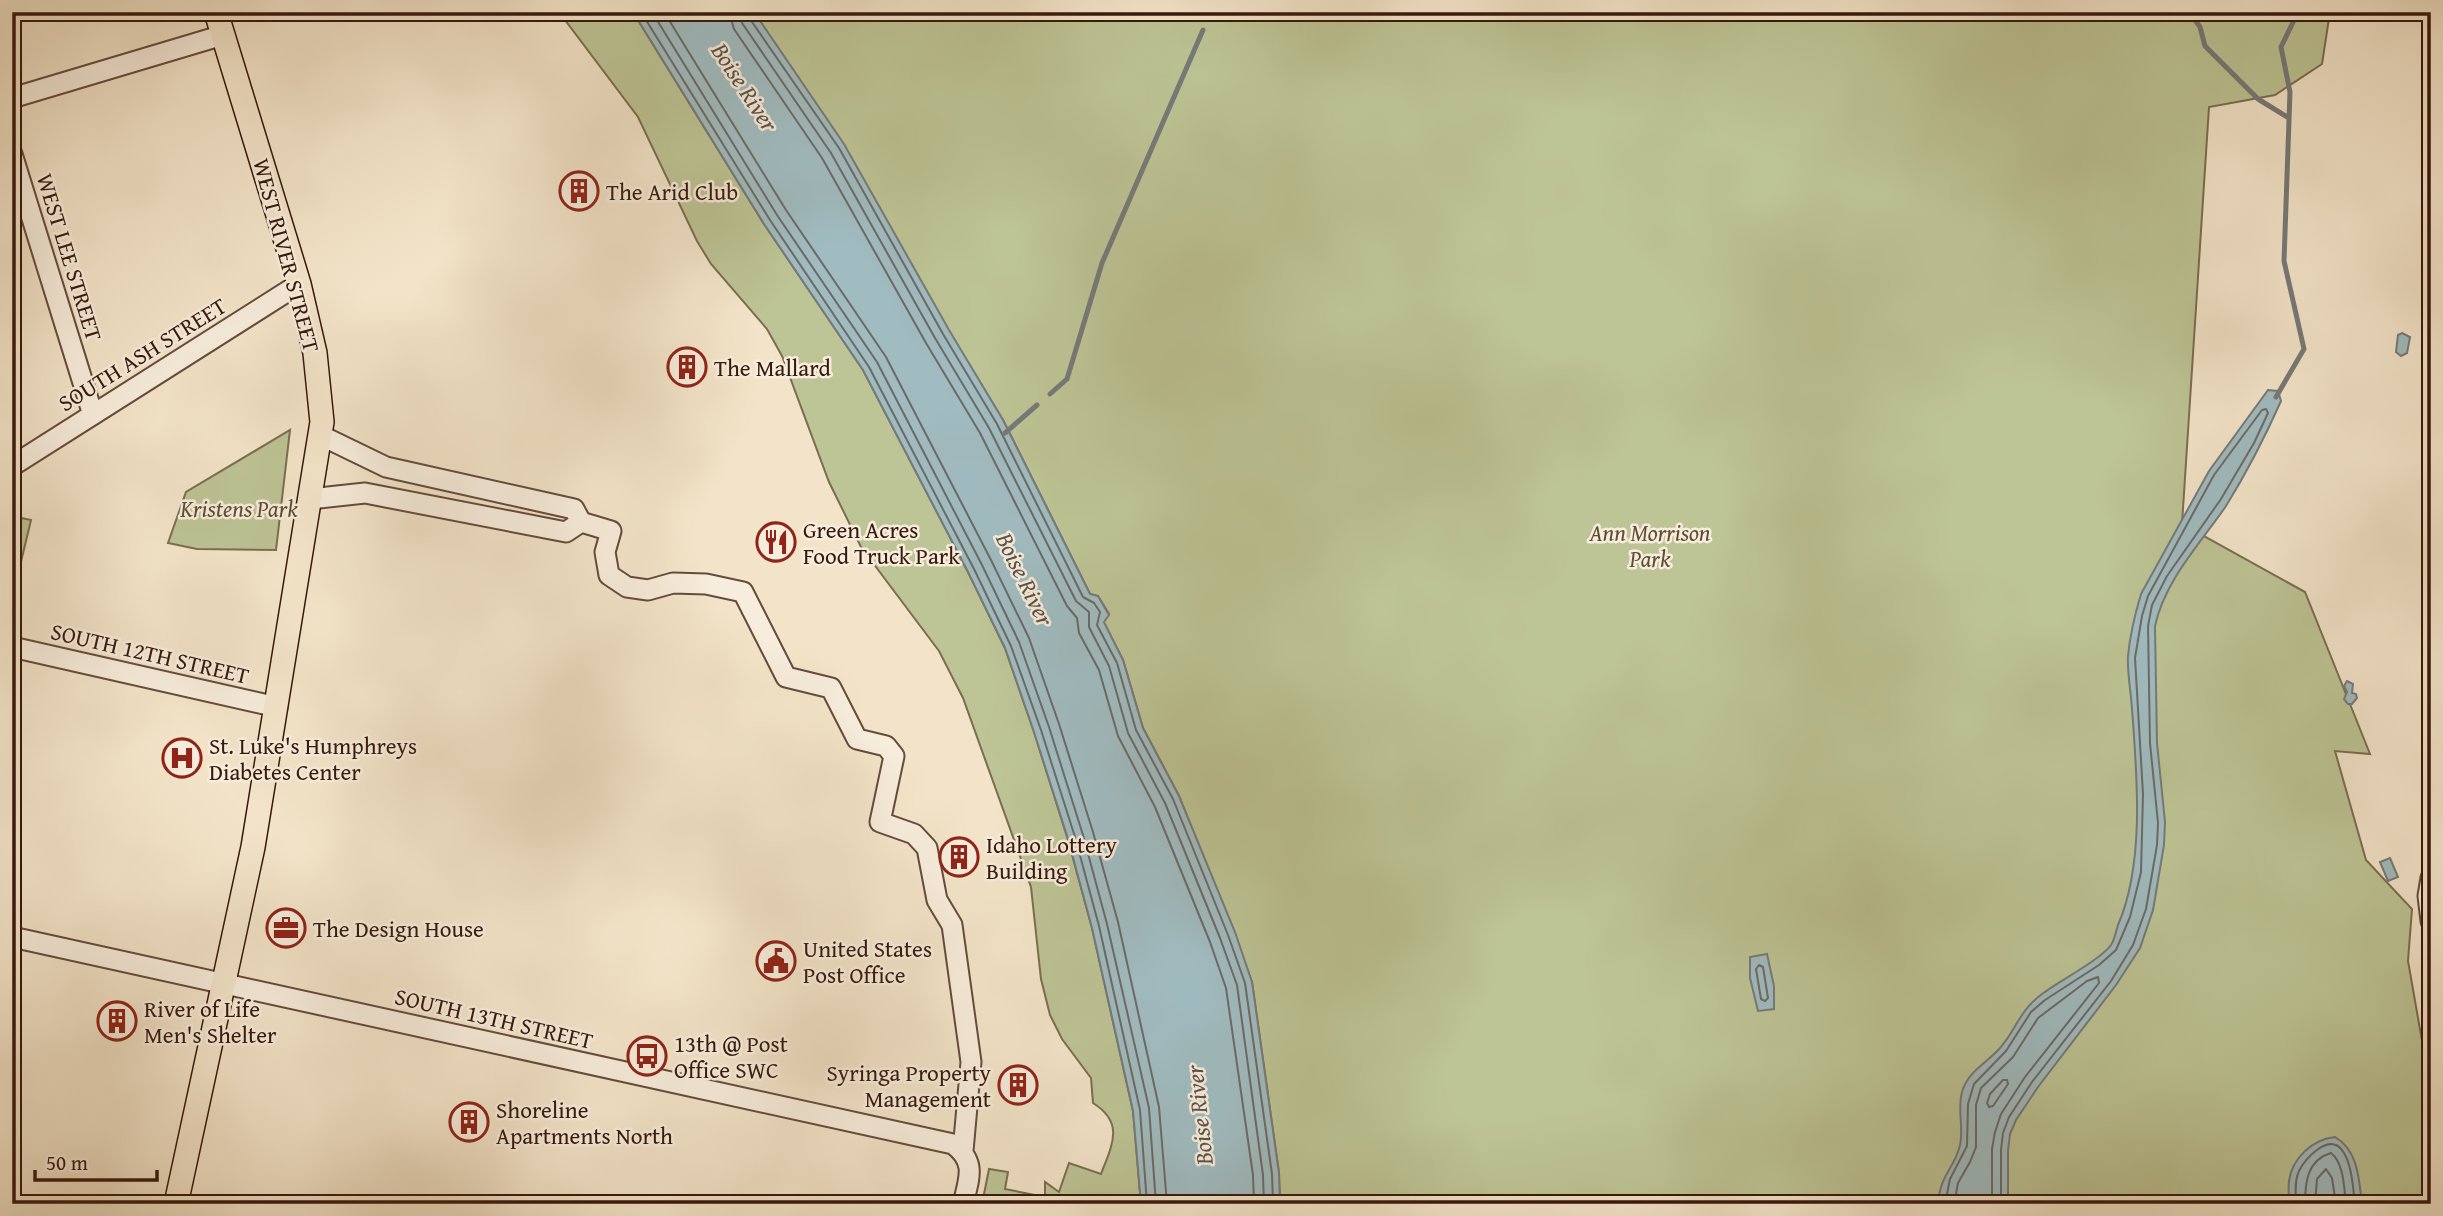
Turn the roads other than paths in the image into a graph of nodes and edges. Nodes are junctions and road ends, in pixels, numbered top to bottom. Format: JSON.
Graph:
{"nodes":[{"id":1,"x":216,"y":12,"type":"edge"},
{"id":2,"x":223,"y":35,"type":"junction"},
{"id":3,"x":12,"y":98,"type":"edge"},
{"id":4,"x":12,"y":154,"type":"edge"},
{"id":5,"x":299,"y":284,"type":"junction"},
{"id":6,"x":93,"y":415,"type":"junction"},
{"id":7,"x":320,"y":435,"type":"junction"},
{"id":8,"x":12,"y":466,"type":"edge"},
{"id":9,"x":310,"y":499,"type":"junction"},
{"id":10,"x":581,"y":522,"type":"junction"},
{"id":11,"x":12,"y":647,"type":"edge"},
{"id":12,"x":277,"y":707,"type":"junction"},
{"id":13,"x":2431,"y":878,"type":"edge"},
{"id":14,"x":2431,"y":921,"type":"edge"},
{"id":15,"x":12,"y":937,"type":"edge"},
{"id":16,"x":224,"y":984,"type":"junction"},
{"id":17,"x":963,"y":1151,"type":"junction"},
{"id":18,"x":176,"y":1204,"type":"edge"},
{"id":19,"x":963,"y":1204,"type":"edge"}],
"edges":[{"from":1,"to":2,"type":"main road","name":"WEST RIVER STREET"},
{"from":2,"to":3,"type":"street"},
{"from":2,"to":5,"type":"main road","name":"WEST RIVER STREET"},
{"from":4,"to":6,"type":"street","name":"WEST LEE STREET"},
{"from":5,"to":6,"type":"street","name":"SOUTH ASH STREET"},
{"from":5,"to":7,"type":"main road","name":"WEST RIVER STREET"},
{"from":6,"to":8,"type":"street","name":"SOUTH ASH STREET"},
{"from":7,"to":9,"type":"main road","name":"WEST RIVER STREET"},
{"from":7,"to":10,"type":"street"},
{"from":9,"to":10,"type":"street"},
{"from":9,"to":12,"type":"main road","name":"WEST RIVER STREET"},
{"from":10,"to":17,"type":"street"},
{"from":11,"to":12,"type":"street","name":"SOUTH 12TH STREET"},
{"from":12,"to":16,"type":"main road","name":"WEST RIVER STREET"},
{"from":13,"to":14,"type":"street"},
{"from":15,"to":16,"type":"street","name":"SOUTH 13TH STREET"},
{"from":16,"to":17,"type":"street","name":"SOUTH 13TH STREET"},
{"from":16,"to":18,"type":"main road","name":"WEST RIVER STREET"},
{"from":17,"to":19,"type":"street"}]}
